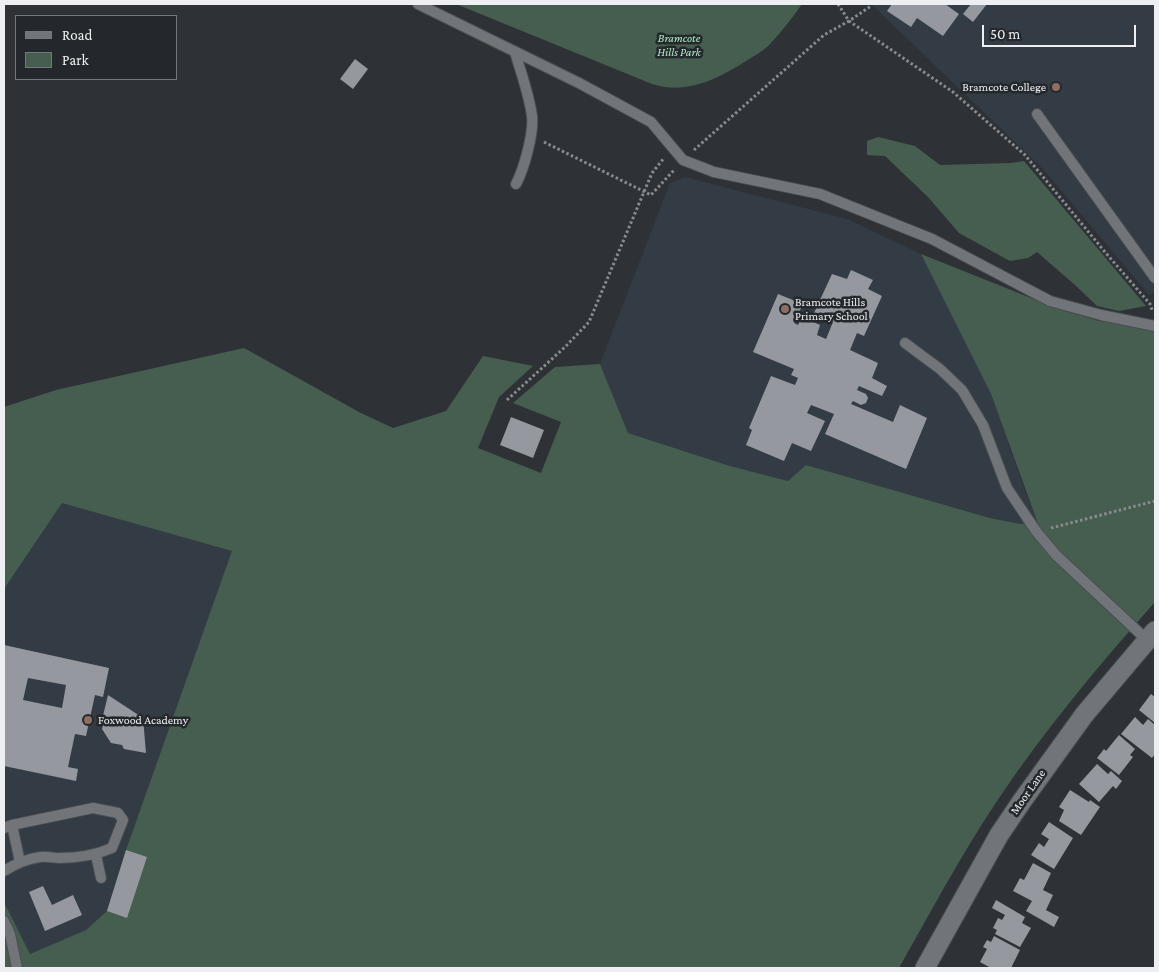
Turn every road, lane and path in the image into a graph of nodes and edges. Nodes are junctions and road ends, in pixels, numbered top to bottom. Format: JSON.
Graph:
{"nodes":[{"id":1,"x":418,"y":4,"type":"edge"},
{"id":2,"x":838,"y":4,"type":"edge"},
{"id":3,"x":871,"y":6,"type":"dead end"},
{"id":4,"x":849,"y":21,"type":"junction"},
{"id":5,"x":515,"y":52,"type":"junction"},
{"id":6,"x":1037,"y":114,"type":"dead end"},
{"id":7,"x":530,"y":135,"type":"junction"},
{"id":8,"x":672,"y":147,"type":"junction"},
{"id":9,"x":683,"y":160,"type":"junction"},
{"id":10,"x":516,"y":184,"type":"dead end"},
{"id":11,"x":644,"y":192,"type":"junction"},
{"id":12,"x":1155,"y":278,"type":"edge"},
{"id":13,"x":1155,"y":317,"type":"edge"},
{"id":14,"x":1155,"y":326,"type":"edge"},
{"id":15,"x":905,"y":343,"type":"dead end"},
{"id":16,"x":507,"y":400,"type":"dead end"},
{"id":17,"x":1155,"y":501,"type":"edge"},
{"id":18,"x":1036,"y":532,"type":"junction"},
{"id":19,"x":1151,"y":636,"type":"edge"},
{"id":20,"x":8,"y":827,"type":"edge"},
{"id":21,"x":96,"y":855,"type":"junction"},
{"id":22,"x":20,"y":862,"type":"junction"},
{"id":23,"x":4,"y":871,"type":"edge"},
{"id":24,"x":102,"y":878,"type":"dead end"},
{"id":25,"x":4,"y":921,"type":"edge"},
{"id":26,"x":18,"y":968,"type":"edge"},
{"id":27,"x":925,"y":968,"type":"edge"}],
"edges":[{"from":1,"to":5,"type":"lane"},
{"from":2,"to":4,"type":"path"},
{"from":3,"to":4,"type":"path"},
{"from":4,"to":9,"type":"path"},
{"from":4,"to":13,"type":"path"},
{"from":5,"to":7,"type":"lane"},
{"from":5,"to":8,"type":"lane"},
{"from":6,"to":12,"type":"lane"},
{"from":7,"to":10,"type":"lane"},
{"from":7,"to":11,"type":"path"},
{"from":8,"to":9,"type":"lane"},
{"from":8,"to":11,"type":"path"},
{"from":9,"to":11,"type":"path"},
{"from":9,"to":14,"type":"lane"},
{"from":11,"to":16,"type":"path"},
{"from":15,"to":18,"type":"lane"},
{"from":17,"to":18,"type":"path"},
{"from":18,"to":19,"type":"lane"},
{"from":19,"to":27,"type":"street","name":"Moor Lane"},
{"from":20,"to":21,"type":"lane"},
{"from":20,"to":22,"type":"lane"},
{"from":21,"to":22,"type":"lane"},
{"from":21,"to":24,"type":"lane"},
{"from":22,"to":23,"type":"lane"},
{"from":25,"to":26,"type":"lane"}]}
